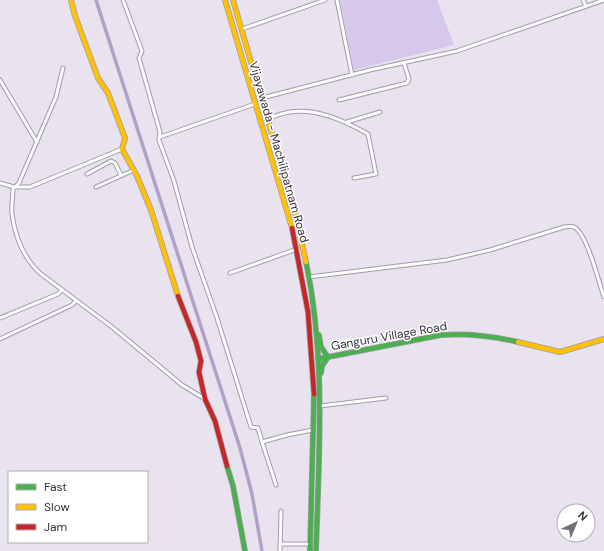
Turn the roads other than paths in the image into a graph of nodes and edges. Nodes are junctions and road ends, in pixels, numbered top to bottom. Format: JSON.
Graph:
{"nodes":[{"id":1,"x":71,"y":0,"type":"edge"},
{"id":2,"x":123,"y":0,"type":"edge"},
{"id":3,"x":225,"y":0,"type":"edge"},
{"id":4,"x":233,"y":0,"type":"edge"},
{"id":5,"x":325,"y":0,"type":"edge"},
{"id":6,"x":337,"y":0,"type":"edge"},
{"id":7,"x":583,"y":0,"type":"edge"},
{"id":8,"x":604,"y":0,"type":"edge"},
{"id":9,"x":586,"y":6,"type":"junction"},
{"id":10,"x":242,"y":29,"type":"junction"},
{"id":11,"x":404,"y":62,"type":"junction"},
{"id":12,"x":63,"y":68,"type":"dead end"},
{"id":13,"x":352,"y":75,"type":"junction"},
{"id":14,"x":0,"y":80,"type":"edge"},
{"id":15,"x":262,"y":98,"type":"junction"},
{"id":16,"x":339,"y":100,"type":"dead end"},
{"id":17,"x":256,"y":104,"type":"junction"},
{"id":18,"x":380,"y":112,"type":"dead end"},
{"id":19,"x":268,"y":118,"type":"junction"},
{"id":20,"x":347,"y":122,"type":"junction"},
{"id":21,"x":160,"y":136,"type":"junction"},
{"id":22,"x":37,"y":142,"type":"junction"},
{"id":23,"x":122,"y":149,"type":"junction"},
{"id":24,"x":134,"y":170,"type":"junction"},
{"id":25,"x":87,"y":174,"type":"dead end"},
{"id":26,"x":121,"y":176,"type":"junction"},
{"id":27,"x":354,"y":178,"type":"dead end"},
{"id":28,"x":0,"y":183,"type":"edge"},
{"id":29,"x":14,"y":187,"type":"junction"},
{"id":30,"x":96,"y":187,"type":"dead end"},
{"id":31,"x":297,"y":249,"type":"junction"},
{"id":32,"x":230,"y":273,"type":"dead end"},
{"id":33,"x":309,"y":277,"type":"junction"},
{"id":34,"x":62,"y":290,"type":"junction"},
{"id":35,"x":604,"y":297,"type":"edge"},
{"id":36,"x":76,"y":301,"type":"junction"},
{"id":37,"x":313,"y":307,"type":"junction"},
{"id":38,"x":0,"y":318,"type":"edge"},
{"id":39,"x":604,"y":339,"type":"edge"},
{"id":40,"x":0,"y":340,"type":"edge"},
{"id":41,"x":328,"y":357,"type":"junction"},
{"id":42,"x":318,"y":359,"type":"junction"},
{"id":43,"x":386,"y":398,"type":"dead end"},
{"id":44,"x":205,"y":399,"type":"junction"},
{"id":45,"x":320,"y":399,"type":"junction"},
{"id":46,"x":320,"y":406,"type":"junction"},
{"id":47,"x":314,"y":412,"type":"junction"},
{"id":48,"x":313,"y":430,"type":"junction"},
{"id":49,"x":262,"y":442,"type":"junction"},
{"id":50,"x":276,"y":485,"type":"dead end"},
{"id":51,"x":281,"y":512,"type":"dead end"},
{"id":52,"x":280,"y":544,"type":"junction"},
{"id":53,"x":310,"y":544,"type":"junction"},
{"id":54,"x":245,"y":551,"type":"edge"},
{"id":55,"x":280,"y":551,"type":"edge"},
{"id":56,"x":310,"y":551,"type":"edge"},
{"id":57,"x":316,"y":551,"type":"edge"}],
"edges":[{"from":1,"to":23,"type":"main road"},
{"from":2,"to":21,"type":"street"},
{"from":3,"to":17,"type":"main road","name":"Vijayawada - Machilipatnam Road"},
{"from":4,"to":10,"type":"main road","name":"Vijayawada - Machilipatnam Road"},
{"from":5,"to":10,"type":"street"},
{"from":6,"to":13,"type":"street"},
{"from":7,"to":9,"type":"street"},
{"from":8,"to":9,"type":"street"},
{"from":9,"to":11,"type":"street"},
{"from":10,"to":15,"type":"main road","name":"Vijayawada - Machilipatnam Road"},
{"from":11,"to":13,"type":"street"},
{"from":11,"to":16,"type":"street"},
{"from":12,"to":22,"type":"street"},
{"from":13,"to":15,"type":"street"},
{"from":14,"to":22,"type":"street"},
{"from":15,"to":19,"type":"main road","name":"Vijayawada - Machilipatnam Road"},
{"from":17,"to":21,"type":"street"},
{"from":17,"to":31,"type":"main road","name":"Vijayawada - Machilipatnam Road"},
{"from":18,"to":20,"type":"street"},
{"from":19,"to":20,"type":"street"},
{"from":19,"to":33,"type":"main road","name":"Vijayawada - Machilipatnam Road"},
{"from":20,"to":27,"type":"street"},
{"from":21,"to":49,"type":"street"},
{"from":22,"to":29,"type":"street"},
{"from":23,"to":24,"type":"main road"},
{"from":23,"to":29,"type":"street"},
{"from":24,"to":26,"type":"street"},
{"from":24,"to":44,"type":"main road"},
{"from":25,"to":26,"type":"street"},
{"from":26,"to":30,"type":"street"},
{"from":28,"to":29,"type":"street"},
{"from":29,"to":34,"type":"street"},
{"from":31,"to":32,"type":"street"},
{"from":31,"to":47,"type":"main road","name":"Vijayawada - Machilipatnam Road"},
{"from":33,"to":35,"type":"street"},
{"from":33,"to":37,"type":"main road","name":"Vijayawada - Machilipatnam Road"},
{"from":34,"to":36,"type":"street"},
{"from":34,"to":38,"type":"street"},
{"from":36,"to":40,"type":"street"},
{"from":36,"to":44,"type":"street"},
{"from":37,"to":41,"type":"main road"},
{"from":37,"to":42,"type":"main road","name":"Vijayawada - Machilipatnam Road"},
{"from":39,"to":41,"type":"main road","name":"Ganguru Village Road"},
{"from":41,"to":42,"type":"main road","name":"Ganguru Village Road"},
{"from":41,"to":45,"type":"main road"},
{"from":42,"to":45,"type":"main road","name":"Vijayawada - Machilipatnam Road"},
{"from":42,"to":47,"type":"main road"},
{"from":43,"to":46,"type":"street"},
{"from":44,"to":54,"type":"main road"},
{"from":45,"to":46,"type":"main road","name":"Vijayawada - Machilipatnam Road"},
{"from":46,"to":57,"type":"main road","name":"Vijayawada - Machilipatnam Road"},
{"from":47,"to":48,"type":"main road","name":"Vijayawada - Machilipatnam Road"},
{"from":48,"to":49,"type":"street"},
{"from":48,"to":53,"type":"main road","name":"Vijayawada - Machilipatnam Road"},
{"from":49,"to":50,"type":"street"},
{"from":51,"to":52,"type":"street"},
{"from":52,"to":53,"type":"street"},
{"from":52,"to":55,"type":"street"},
{"from":53,"to":56,"type":"main road","name":"Vijayawada - Machilipatnam Road"}]}
